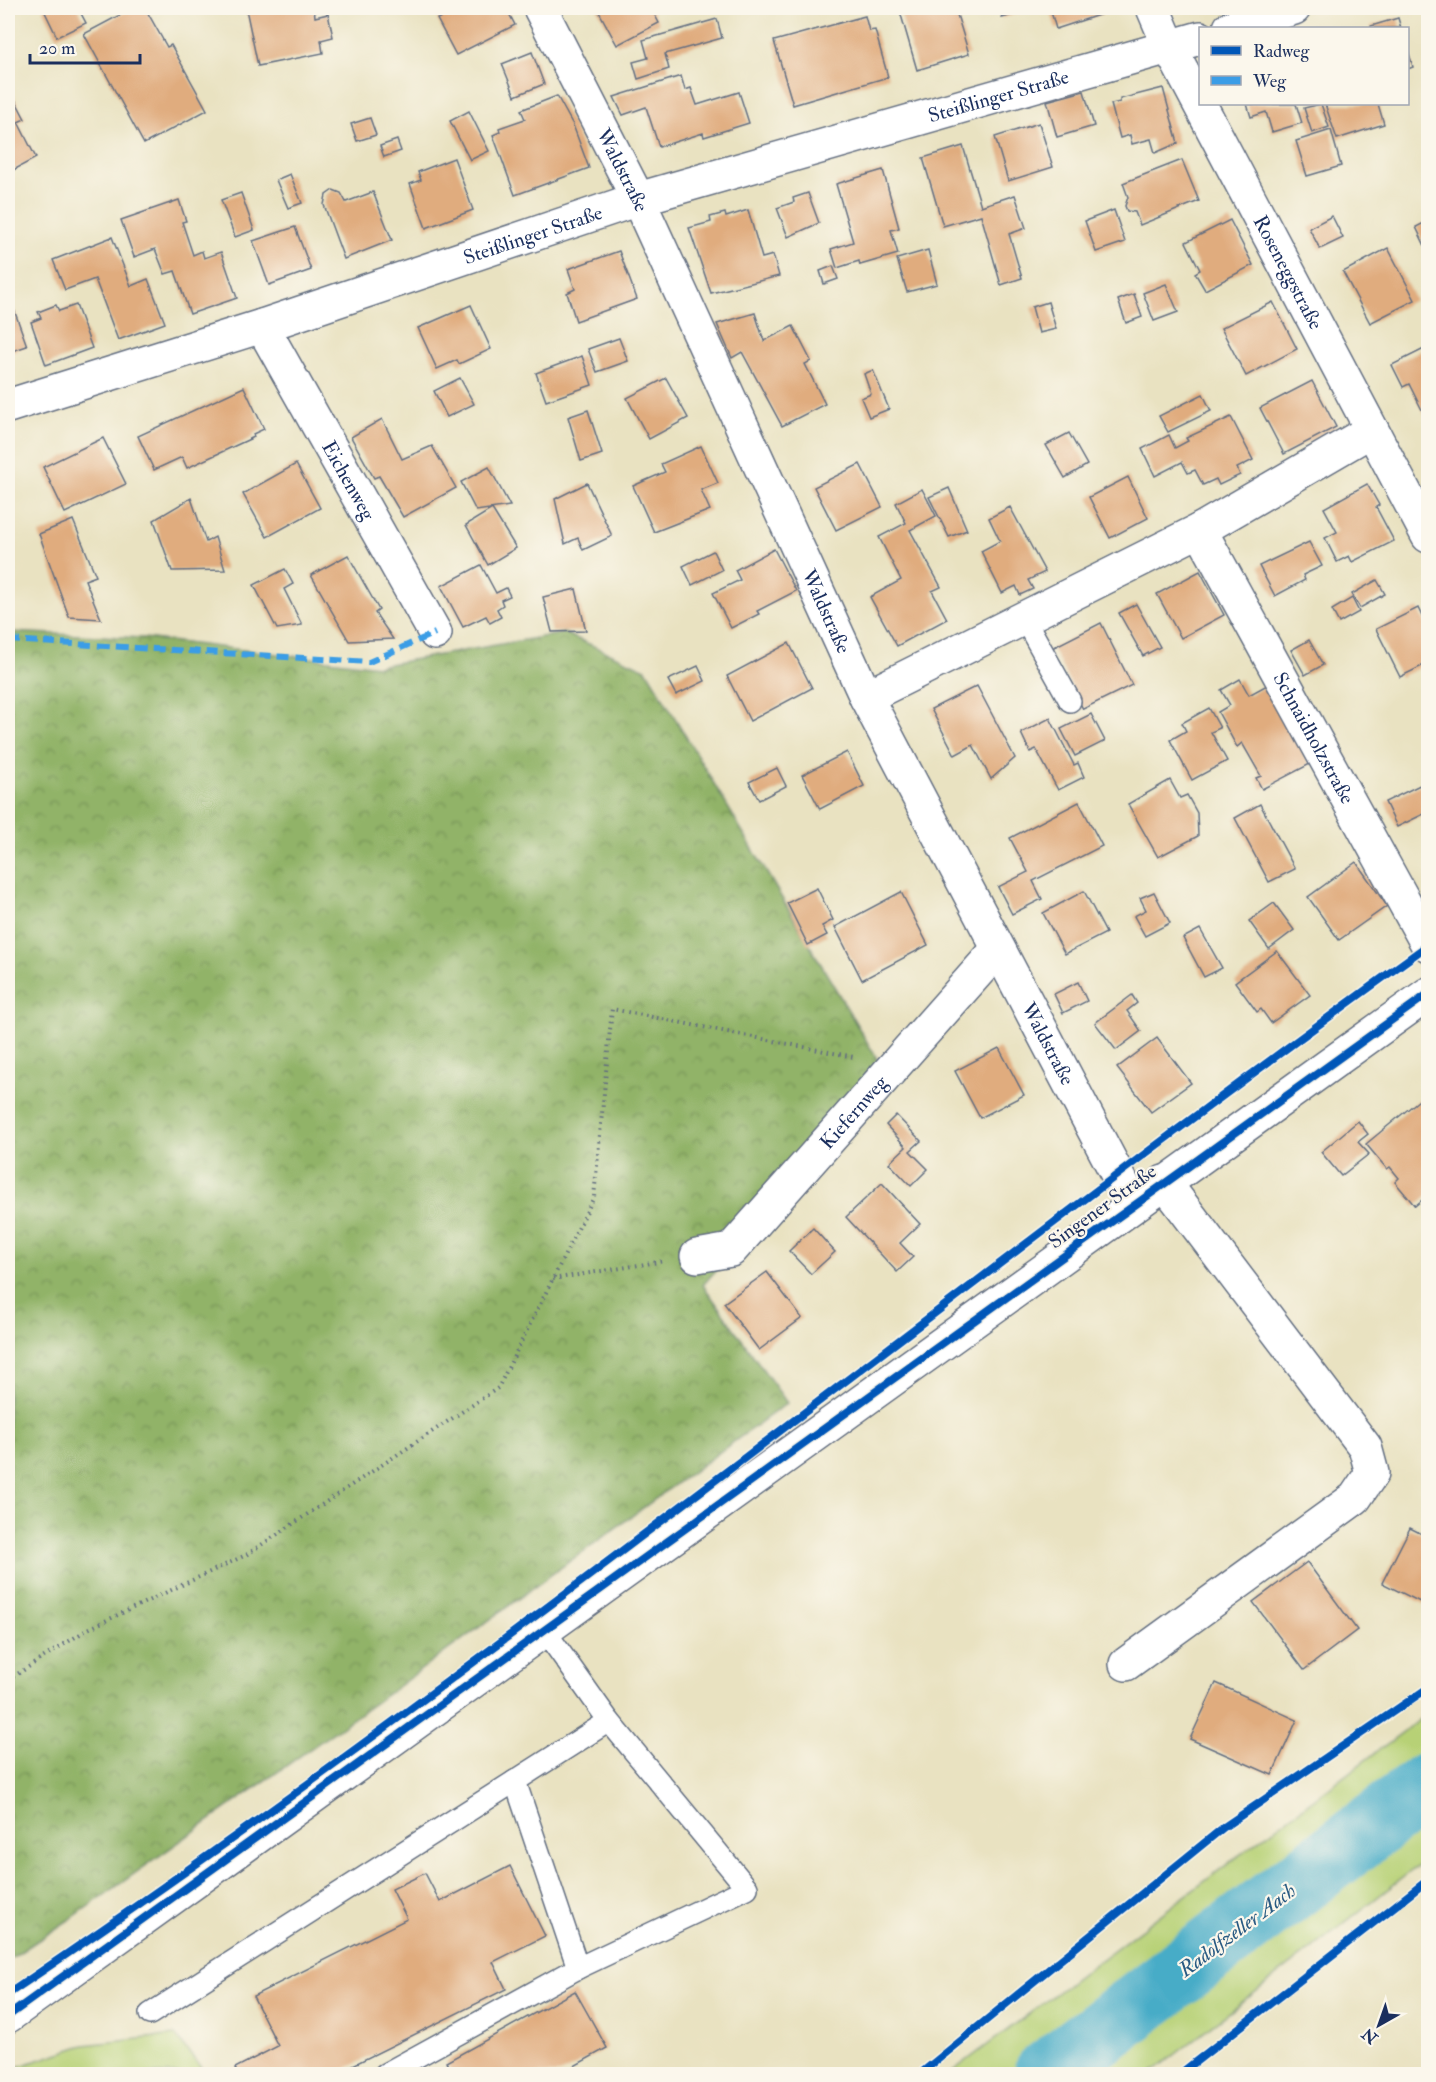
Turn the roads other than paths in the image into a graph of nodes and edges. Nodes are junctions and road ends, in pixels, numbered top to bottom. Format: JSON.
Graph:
{"nodes":[{"id":1,"x":540,"y":8,"type":"edge"},
{"id":2,"x":1153,"y":8,"type":"edge"},
{"id":3,"x":1294,"y":8,"type":"edge"},
{"id":4,"x":1233,"y":27,"type":"edge"},
{"id":5,"x":1199,"y":38,"type":"edge"},
{"id":6,"x":1170,"y":48,"type":"junction"},
{"id":7,"x":1199,"y":103,"type":"edge"},
{"id":8,"x":1200,"y":105,"type":"edge"},
{"id":9,"x":638,"y":199,"type":"junction"},
{"id":10,"x":262,"y":326,"type":"junction"},
{"id":11,"x":8,"y":406,"type":"edge"},
{"id":12,"x":1372,"y":430,"type":"junction"},
{"id":13,"x":1200,"y":530,"type":"junction"},
{"id":14,"x":1428,"y":536,"type":"edge"},
{"id":15,"x":1024,"y":618,"type":"junction"},
{"id":16,"x":435,"y":633,"type":"dead end"},
{"id":17,"x":866,"y":697,"type":"junction"},
{"id":18,"x":1070,"y":701,"type":"dead end"},
{"id":19,"x":1428,"y":945,"type":"edge"},
{"id":20,"x":998,"y":949,"type":"junction"},
{"id":21,"x":1428,"y":994,"type":"edge"},
{"id":22,"x":1164,"y":1182,"type":"junction"},
{"id":23,"x":1133,"y":1204,"type":"junction"},
{"id":24,"x":697,"y":1256,"type":"road end"},
{"id":25,"x":545,"y":1631,"type":"junction"},
{"id":26,"x":1126,"y":1664,"type":"dead end"},
{"id":27,"x":609,"y":1721,"type":"junction"},
{"id":28,"x":516,"y":1780,"type":"junction"},
{"id":29,"x":578,"y":1968,"type":"junction"},
{"id":30,"x":150,"y":2014,"type":"dead end"},
{"id":31,"x":8,"y":2016,"type":"edge"},
{"id":32,"x":385,"y":2074,"type":"edge"}],
"edges":[{"from":1,"to":9,"type":"street","name":"Waldstraße"},
{"from":2,"to":6,"type":"street","name":"Roseneggstraße"},
{"from":3,"to":4,"type":"street"},
{"from":5,"to":6,"type":"street","name":"Steißlinger Straße"},
{"from":6,"to":7,"type":"street","name":"Roseneggstraße"},
{"from":6,"to":9,"type":"street","name":"Steißlinger Straße"},
{"from":8,"to":12,"type":"street","name":"Roseneggstraße"},
{"from":9,"to":10,"type":"street","name":"Steißlinger Straße"},
{"from":9,"to":17,"type":"street","name":"Waldstraße"},
{"from":10,"to":11,"type":"street","name":"Steißlinger Straße"},
{"from":10,"to":16,"type":"street","name":"Eichenweg"},
{"from":12,"to":13,"type":"street"},
{"from":12,"to":14,"type":"street","name":"Roseneggstraße"},
{"from":13,"to":15,"type":"street"},
{"from":13,"to":19,"type":"street","name":"Schnaidholzstraße"},
{"from":15,"to":17,"type":"street"},
{"from":15,"to":18,"type":"lane"},
{"from":17,"to":20,"type":"street","name":"Waldstraße"},
{"from":20,"to":23,"type":"street","name":"Waldstraße"},
{"from":20,"to":24,"type":"street","name":"Kiefernweg"},
{"from":21,"to":22,"type":"street","name":"Singener Straße"},
{"from":22,"to":23,"type":"street","name":"Singener Straße"},
{"from":22,"to":26,"type":"street"},
{"from":23,"to":25,"type":"street","name":"Singener Straße"},
{"from":25,"to":27,"type":"lane"},
{"from":25,"to":31,"type":"street","name":"Singener Straße"},
{"from":27,"to":28,"type":"lane"},
{"from":27,"to":29,"type":"lane"},
{"from":28,"to":29,"type":"lane"},
{"from":28,"to":30,"type":"lane"},
{"from":29,"to":32,"type":"lane"}]}
